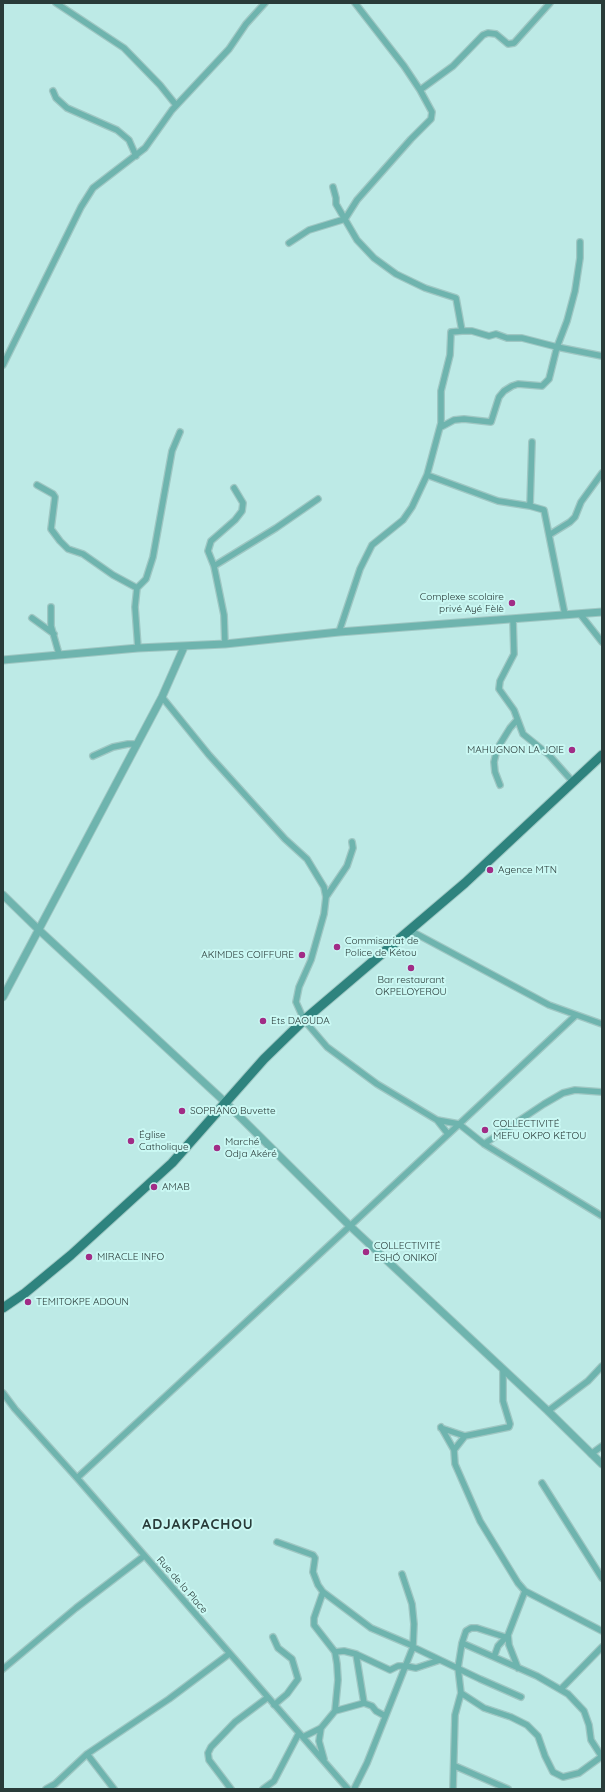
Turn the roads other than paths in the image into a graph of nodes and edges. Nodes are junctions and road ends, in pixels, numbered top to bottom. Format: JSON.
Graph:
{"nodes":[{"id":1,"x":56,"y":3,"type":"edge"},
{"id":2,"x":264,"y":3,"type":"edge"},
{"id":3,"x":355,"y":3,"type":"edge"},
{"id":4,"x":550,"y":3,"type":"edge"},
{"id":5,"x":420,"y":90,"type":"junction"},
{"id":6,"x":53,"y":91,"type":"dead end"},
{"id":7,"x":176,"y":106,"type":"junction"},
{"id":8,"x":136,"y":156,"type":"junction"},
{"id":9,"x":333,"y":187,"type":"dead end"},
{"id":10,"x":345,"y":219,"type":"junction"},
{"id":11,"x":580,"y":242,"type":"dead end"},
{"id":12,"x":289,"y":244,"type":"dead end"},
{"id":13,"x":462,"y":331,"type":"junction"},
{"id":14,"x":557,"y":347,"type":"junction"},
{"id":15,"x":602,"y":356,"type":"edge"},
{"id":16,"x":3,"y":364,"type":"edge"},
{"id":17,"x":441,"y":427,"type":"junction"},
{"id":18,"x":180,"y":432,"type":"dead end"},
{"id":19,"x":532,"y":442,"type":"dead end"},
{"id":20,"x":602,"y":473,"type":"edge"},
{"id":21,"x":427,"y":475,"type":"junction"},
{"id":22,"x":37,"y":485,"type":"dead end"},
{"id":23,"x":234,"y":488,"type":"dead end"},
{"id":24,"x":318,"y":499,"type":"dead end"},
{"id":25,"x":530,"y":506,"type":"junction"},
{"id":26,"x":549,"y":535,"type":"junction"},
{"id":27,"x":214,"y":566,"type":"junction"},
{"id":28,"x":137,"y":588,"type":"junction"},
{"id":29,"x":51,"y":607,"type":"dead end"},
{"id":30,"x":602,"y":612,"type":"edge"},
{"id":31,"x":580,"y":614,"type":"junction"},
{"id":32,"x":565,"y":615,"type":"junction"},
{"id":33,"x":32,"y":618,"type":"dead end"},
{"id":34,"x":513,"y":619,"type":"junction"},
{"id":35,"x":339,"y":632,"type":"junction"},
{"id":36,"x":54,"y":634,"type":"junction"},
{"id":37,"x":602,"y":642,"type":"edge"},
{"id":38,"x":226,"y":644,"type":"junction"},
{"id":39,"x":184,"y":647,"type":"junction"},
{"id":40,"x":138,"y":648,"type":"junction"},
{"id":41,"x":59,"y":654,"type":"junction"},
{"id":42,"x":3,"y":660,"type":"edge"},
{"id":43,"x":162,"y":697,"type":"junction"},
{"id":44,"x":517,"y":720,"type":"junction"},
{"id":45,"x":137,"y":744,"type":"junction"},
{"id":46,"x":94,"y":756,"type":"dead end"},
{"id":47,"x":602,"y":757,"type":"edge"},
{"id":48,"x":573,"y":782,"type":"junction"},
{"id":49,"x":500,"y":785,"type":"dead end"},
{"id":50,"x":352,"y":842,"type":"dead end"},
{"id":51,"x":3,"y":894,"type":"edge"},
{"id":52,"x":326,"y":897,"type":"junction"},
{"id":53,"x":38,"y":930,"type":"junction"},
{"id":54,"x":411,"y":931,"type":"junction"},
{"id":55,"x":3,"y":997,"type":"edge"},
{"id":56,"x":575,"y":1016,"type":"junction"},
{"id":57,"x":304,"y":1020,"type":"junction"},
{"id":58,"x":602,"y":1024,"type":"edge"},
{"id":59,"x":602,"y":1092,"type":"edge"},
{"id":60,"x":225,"y":1102,"type":"junction"},
{"id":61,"x":437,"y":1120,"type":"junction"},
{"id":62,"x":459,"y":1124,"type":"junction"},
{"id":63,"x":448,"y":1134,"type":"junction"},
{"id":64,"x":484,"y":1144,"type":"junction"},
{"id":65,"x":602,"y":1216,"type":"edge"},
{"id":66,"x":350,"y":1226,"type":"junction"},
{"id":67,"x":3,"y":1308,"type":"edge"},
{"id":68,"x":602,"y":1366,"type":"edge"},
{"id":69,"x":503,"y":1370,"type":"junction"},
{"id":70,"x":3,"y":1393,"type":"edge"},
{"id":71,"x":548,"y":1411,"type":"junction"},
{"id":72,"x":465,"y":1436,"type":"junction"},
{"id":73,"x":602,"y":1446,"type":"edge"},
{"id":74,"x":454,"y":1450,"type":"junction"},
{"id":75,"x":591,"y":1454,"type":"junction"},
{"id":76,"x":602,"y":1464,"type":"edge"},
{"id":77,"x":77,"y":1478,"type":"junction"},
{"id":78,"x":542,"y":1483,"type":"dead end"},
{"id":79,"x":277,"y":1542,"type":"dead end"},
{"id":80,"x":144,"y":1556,"type":"junction"},
{"id":81,"x":402,"y":1574,"type":"dead end"},
{"id":82,"x":602,"y":1578,"type":"edge"},
{"id":83,"x":525,"y":1591,"type":"junction"},
{"id":84,"x":323,"y":1592,"type":"junction"},
{"id":85,"x":602,"y":1632,"type":"edge"},
{"id":86,"x":507,"y":1636,"type":"junction"},
{"id":87,"x":273,"y":1637,"type":"dead end"},
{"id":88,"x":462,"y":1643,"type":"junction"},
{"id":89,"x":412,"y":1646,"type":"junction"},
{"id":90,"x":602,"y":1647,"type":"edge"},
{"id":91,"x":335,"y":1652,"type":"junction"},
{"id":92,"x":229,"y":1654,"type":"junction"},
{"id":93,"x":356,"y":1654,"type":"junction"},
{"id":94,"x":494,"y":1657,"type":"junction"},
{"id":95,"x":440,"y":1660,"type":"junction"},
{"id":96,"x":406,"y":1666,"type":"junction"},
{"id":97,"x":458,"y":1668,"type":"junction"},
{"id":98,"x":518,"y":1668,"type":"junction"},
{"id":99,"x":3,"y":1669,"type":"edge"},
{"id":100,"x":561,"y":1690,"type":"junction"},
{"id":101,"x":461,"y":1693,"type":"junction"},
{"id":102,"x":522,"y":1697,"type":"dead end"},
{"id":103,"x":267,"y":1698,"type":"junction"},
{"id":104,"x":364,"y":1703,"type":"junction"},
{"id":105,"x":274,"y":1705,"type":"junction"},
{"id":106,"x":335,"y":1711,"type":"junction"},
{"id":107,"x":385,"y":1716,"type":"junction"},
{"id":108,"x":321,"y":1728,"type":"junction"},
{"id":109,"x":301,"y":1735,"type":"junction"},
{"id":110,"x":87,"y":1754,"type":"junction"},
{"id":111,"x":602,"y":1757,"type":"edge"},
{"id":112,"x":326,"y":1764,"type":"junction"},
{"id":113,"x":455,"y":1766,"type":"junction"},
{"id":114,"x":46,"y":1789,"type":"edge"},
{"id":115,"x":114,"y":1789,"type":"edge"},
{"id":116,"x":231,"y":1789,"type":"edge"},
{"id":117,"x":263,"y":1789,"type":"edge"},
{"id":118,"x":348,"y":1789,"type":"edge"},
{"id":119,"x":354,"y":1789,"type":"edge"},
{"id":120,"x":453,"y":1789,"type":"edge"},
{"id":121,"x":508,"y":1789,"type":"edge"}],
"edges":[{"from":1,"to":7,"type":"street"},
{"from":2,"to":7,"type":"street"},
{"from":3,"to":5,"type":"street"},
{"from":4,"to":5,"type":"street"},
{"from":5,"to":10,"type":"street"},
{"from":6,"to":8,"type":"street"},
{"from":7,"to":8,"type":"street"},
{"from":8,"to":16,"type":"street"},
{"from":9,"to":10,"type":"street"},
{"from":10,"to":12,"type":"street"},
{"from":10,"to":13,"type":"street"},
{"from":11,"to":14,"type":"street"},
{"from":13,"to":14,"type":"street"},
{"from":13,"to":17,"type":"street"},
{"from":14,"to":15,"type":"street"},
{"from":14,"to":17,"type":"street"},
{"from":17,"to":21,"type":"street"},
{"from":18,"to":28,"type":"street"},
{"from":19,"to":25,"type":"street"},
{"from":20,"to":26,"type":"street"},
{"from":21,"to":25,"type":"street"},
{"from":21,"to":35,"type":"street"},
{"from":22,"to":28,"type":"street"},
{"from":23,"to":27,"type":"street"},
{"from":24,"to":27,"type":"street"},
{"from":25,"to":26,"type":"street"},
{"from":26,"to":32,"type":"street"},
{"from":27,"to":38,"type":"street"},
{"from":28,"to":40,"type":"street"},
{"from":29,"to":36,"type":"street"},
{"from":30,"to":31,"type":"street"},
{"from":31,"to":32,"type":"street"},
{"from":31,"to":37,"type":"street"},
{"from":32,"to":34,"type":"street"},
{"from":33,"to":36,"type":"street"},
{"from":34,"to":35,"type":"street"},
{"from":34,"to":44,"type":"street"},
{"from":35,"to":38,"type":"street"},
{"from":36,"to":41,"type":"street"},
{"from":38,"to":39,"type":"street"},
{"from":39,"to":40,"type":"street"},
{"from":39,"to":43,"type":"street"},
{"from":40,"to":41,"type":"street"},
{"from":41,"to":42,"type":"street"},
{"from":43,"to":45,"type":"street"},
{"from":43,"to":52,"type":"street"},
{"from":44,"to":48,"type":"street"},
{"from":44,"to":49,"type":"street"},
{"from":45,"to":46,"type":"street"},
{"from":45,"to":53,"type":"street"},
{"from":47,"to":48,"type":"main road"},
{"from":48,"to":54,"type":"main road"},
{"from":50,"to":52,"type":"street"},
{"from":51,"to":53,"type":"street"},
{"from":52,"to":57,"type":"street"},
{"from":53,"to":55,"type":"street"},
{"from":53,"to":60,"type":"street"},
{"from":54,"to":56,"type":"street"},
{"from":54,"to":57,"type":"main road"},
{"from":56,"to":58,"type":"street"},
{"from":56,"to":62,"type":"street"},
{"from":57,"to":60,"type":"main road"},
{"from":57,"to":61,"type":"street"},
{"from":59,"to":64,"type":"street"},
{"from":60,"to":66,"type":"street"},
{"from":60,"to":67,"type":"main road"},
{"from":61,"to":62,"type":"street"},
{"from":61,"to":63,"type":"street"},
{"from":62,"to":63,"type":"street"},
{"from":62,"to":64,"type":"street"},
{"from":63,"to":66,"type":"street"},
{"from":64,"to":65,"type":"street"},
{"from":66,"to":69,"type":"street"},
{"from":66,"to":77,"type":"street"},
{"from":68,"to":71,"type":"street"},
{"from":69,"to":71,"type":"street"},
{"from":69,"to":72,"type":"street"},
{"from":70,"to":77,"type":"street","name":"Rue de la Place"},
{"from":71,"to":75,"type":"street"},
{"from":72,"to":74,"type":"street"},
{"from":72,"to":74,"type":"street"},
{"from":73,"to":75,"type":"street"},
{"from":74,"to":83,"type":"street"},
{"from":75,"to":76,"type":"street"},
{"from":77,"to":80,"type":"street","name":"Rue de la Place"},
{"from":78,"to":82,"type":"street"},
{"from":79,"to":84,"type":"street"},
{"from":80,"to":92,"type":"street","name":"Rue de la Place"},
{"from":80,"to":99,"type":"street"},
{"from":81,"to":89,"type":"street"},
{"from":83,"to":85,"type":"street"},
{"from":83,"to":86,"type":"street"},
{"from":84,"to":89,"type":"street"},
{"from":84,"to":91,"type":"street"},
{"from":86,"to":88,"type":"street"},
{"from":86,"to":94,"type":"street"},
{"from":86,"to":98,"type":"street"},
{"from":87,"to":105,"type":"street"},
{"from":88,"to":94,"type":"street"},
{"from":88,"to":97,"type":"street"},
{"from":89,"to":95,"type":"street"},
{"from":89,"to":96,"type":"street"},
{"from":90,"to":100,"type":"street"},
{"from":91,"to":93,"type":"street"},
{"from":91,"to":106,"type":"street"},
{"from":92,"to":103,"type":"street","name":"Rue de la Place"},
{"from":92,"to":110,"type":"street"},
{"from":93,"to":96,"type":"street"},
{"from":93,"to":104,"type":"street"},
{"from":94,"to":98,"type":"street"},
{"from":95,"to":96,"type":"street"},
{"from":95,"to":97,"type":"street"},
{"from":96,"to":107,"type":"street"},
{"from":97,"to":101,"type":"street"},
{"from":97,"to":102,"type":"street"},
{"from":98,"to":100,"type":"street"},
{"from":100,"to":111,"type":"street"},
{"from":101,"to":111,"type":"street"},
{"from":101,"to":113,"type":"street"},
{"from":103,"to":105,"type":"street","name":"Rue de la Place"},
{"from":103,"to":116,"type":"street"},
{"from":104,"to":106,"type":"street"},
{"from":104,"to":107,"type":"street"},
{"from":105,"to":109,"type":"street","name":"Rue de la Place"},
{"from":106,"to":108,"type":"street"},
{"from":107,"to":119,"type":"street"},
{"from":108,"to":109,"type":"street"},
{"from":108,"to":112,"type":"street"},
{"from":109,"to":112,"type":"street","name":"Rue de la Place"},
{"from":109,"to":117,"type":"street"},
{"from":110,"to":114,"type":"street"},
{"from":110,"to":115,"type":"street"},
{"from":112,"to":118,"type":"street","name":"Rue de la Place"},
{"from":113,"to":120,"type":"street"},
{"from":113,"to":121,"type":"street"}]}
